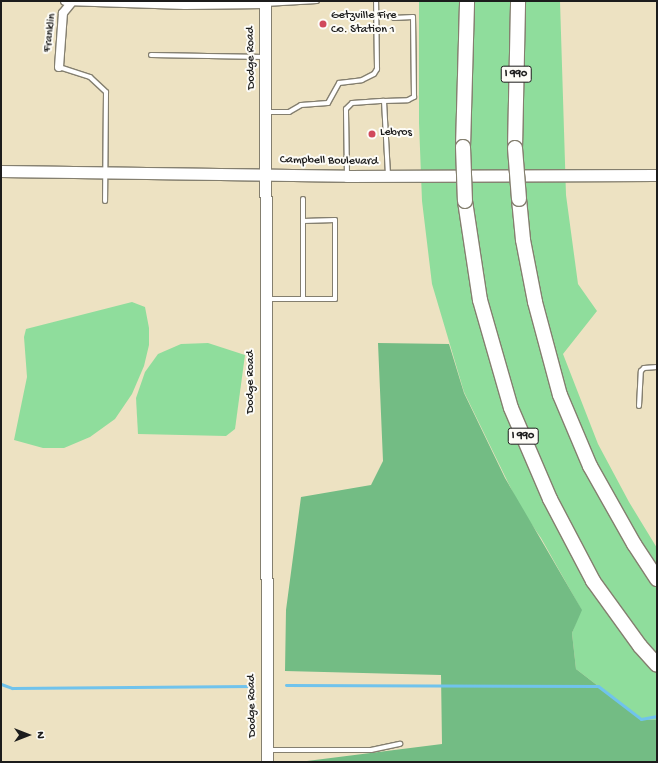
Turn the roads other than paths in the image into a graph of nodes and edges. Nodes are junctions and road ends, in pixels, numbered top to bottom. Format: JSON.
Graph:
{"nodes":[{"id":1,"x":317,"y":1,"type":"edge"},
{"id":2,"x":376,"y":1,"type":"edge"},
{"id":3,"x":467,"y":1,"type":"edge"},
{"id":4,"x":518,"y":1,"type":"edge"},
{"id":5,"x":68,"y":2,"type":"edge"},
{"id":6,"x":265,"y":2,"type":"edge"},
{"id":7,"x":394,"y":18,"type":"dead end"},
{"id":8,"x":151,"y":55,"type":"dead end"},
{"id":9,"x":265,"y":57,"type":"junction"},
{"id":10,"x":59,"y":67,"type":"joint"},
{"id":11,"x":384,"y":101,"type":"junction"},
{"id":12,"x":266,"y":112,"type":"junction"},
{"id":13,"x":1,"y":171,"type":"edge"},
{"id":14,"x":266,"y":173,"type":"junction"},
{"id":15,"x":106,"y":174,"type":"junction"},
{"id":16,"x":657,"y":175,"type":"edge"},
{"id":17,"x":347,"y":176,"type":"junction"},
{"id":18,"x":388,"y":176,"type":"junction"},
{"id":19,"x":303,"y":199,"type":"dead end"},
{"id":20,"x":106,"y":202,"type":"dead end"},
{"id":21,"x":303,"y":221,"type":"junction"},
{"id":22,"x":265,"y":299,"type":"junction"},
{"id":23,"x":302,"y":299,"type":"junction"},
{"id":24,"x":657,"y":367,"type":"edge"},
{"id":25,"x":639,"y":406,"type":"dead end"},
{"id":26,"x":657,"y":579,"type":"edge"},
{"id":27,"x":657,"y":665,"type":"edge"},
{"id":28,"x":400,"y":744,"type":"dead end"},
{"id":29,"x":267,"y":750,"type":"junction"},
{"id":30,"x":267,"y":762,"type":"edge"}],
"edges":[{"from":1,"to":6,"type":"lane"},
{"from":2,"to":12,"type":"lane"},
{"from":3,"to":27,"type":"highway","number":"I 990","bridge":true},
{"from":4,"to":26,"type":"highway","number":"I 990","bridge":true},
{"from":5,"to":6,"type":"street"},
{"from":5,"to":10,"type":"street","name":"Franklin"},
{"from":6,"to":9,"type":"street","name":"Dodge Road"},
{"from":7,"to":11,"type":"lane"},
{"from":8,"to":9,"type":"lane"},
{"from":9,"to":12,"type":"street","name":"Dodge Road"},
{"from":10,"to":15,"type":"lane"},
{"from":11,"to":17,"type":"lane"},
{"from":11,"to":18,"type":"lane"},
{"from":12,"to":14,"type":"street","name":"Dodge Road"},
{"from":13,"to":15,"type":"street","name":"Campbell Boulevard"},
{"from":14,"to":15,"type":"street","name":"Campbell Boulevard"},
{"from":14,"to":17,"type":"street","name":"Campbell Boulevard"},
{"from":14,"to":22,"type":"street","name":"Dodge Road"},
{"from":15,"to":20,"type":"lane"},
{"from":16,"to":18,"type":"street","name":"Campbell Boulevard"},
{"from":17,"to":18,"type":"street","name":"Campbell Boulevard"},
{"from":19,"to":21,"type":"lane"},
{"from":21,"to":23,"type":"lane"},
{"from":21,"to":23,"type":"lane"},
{"from":22,"to":23,"type":"lane"},
{"from":22,"to":29,"type":"street","name":"Dodge Road"},
{"from":24,"to":25,"type":"lane"},
{"from":28,"to":29,"type":"lane"},
{"from":29,"to":30,"type":"street","name":"Dodge Road"}]}
